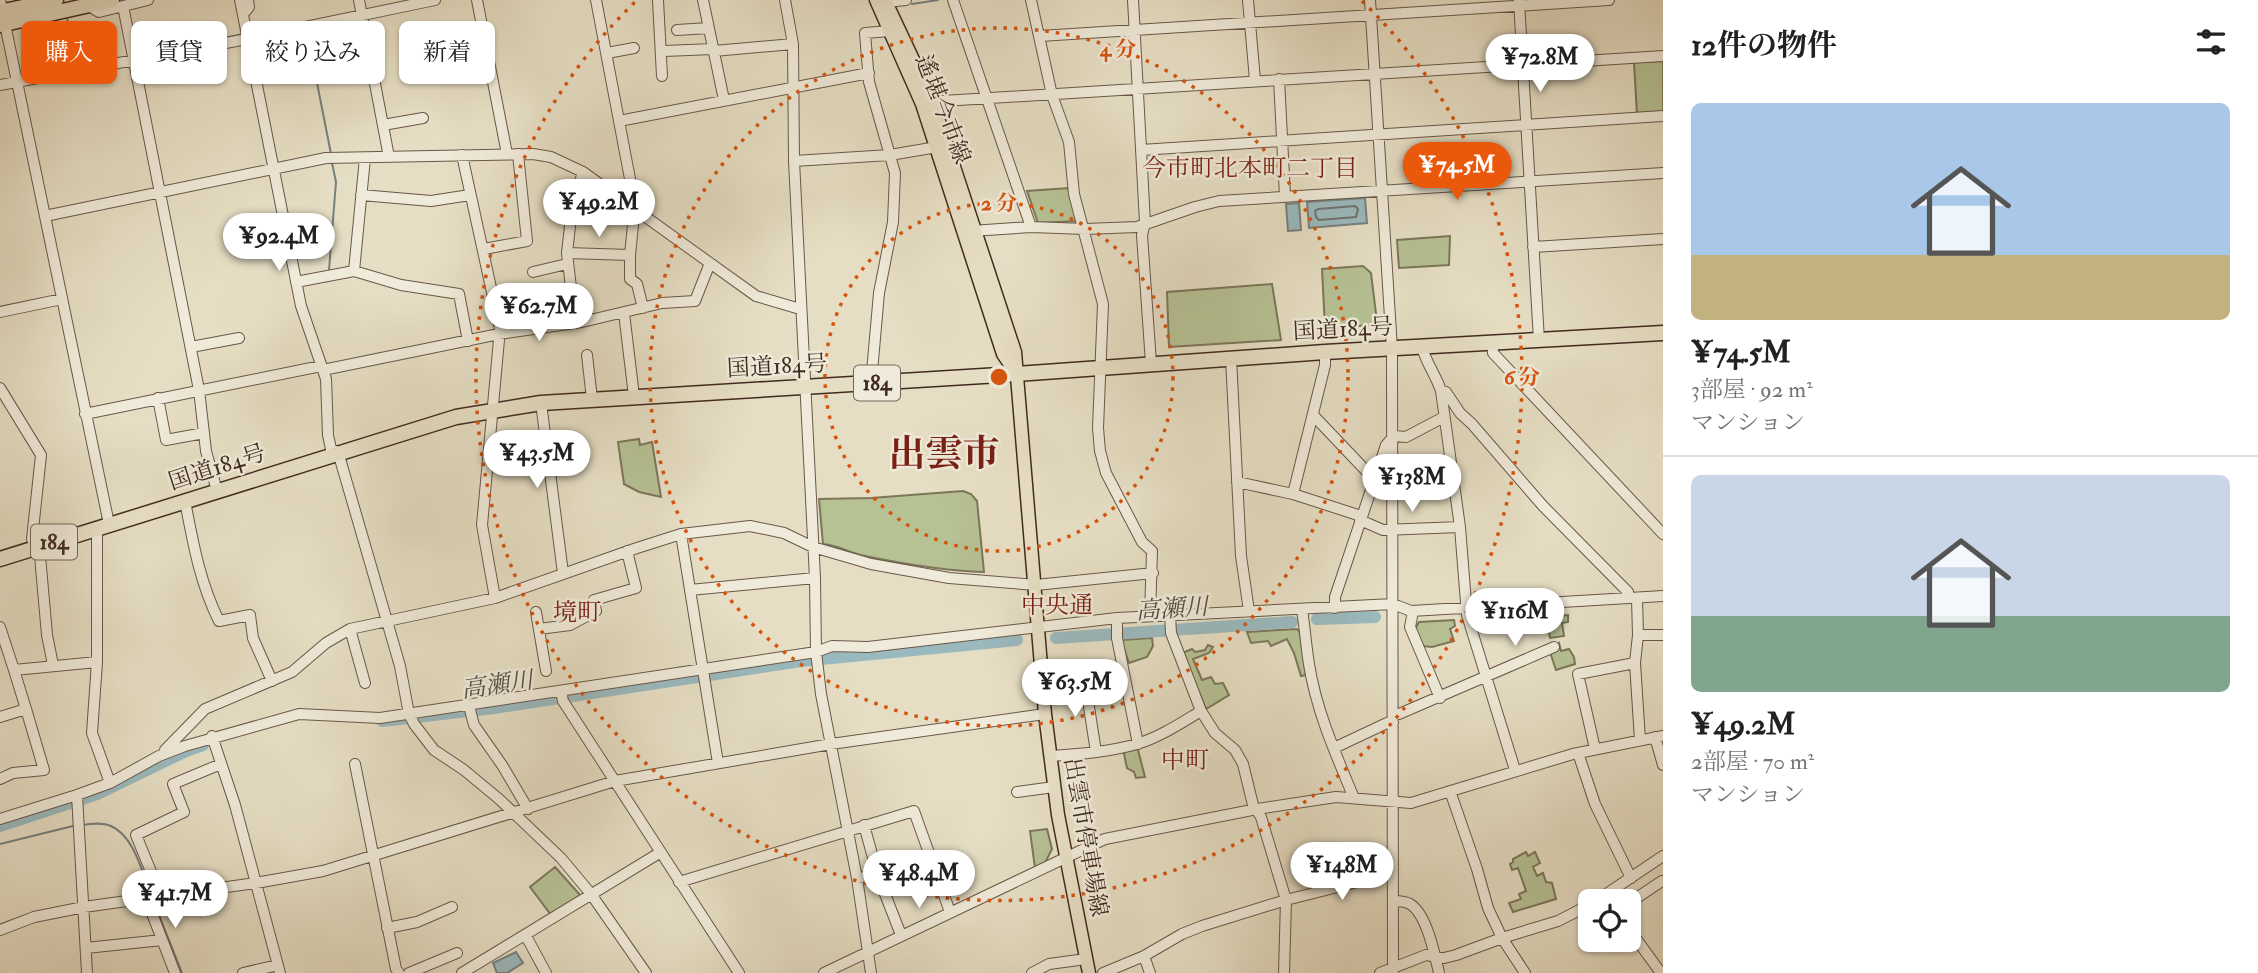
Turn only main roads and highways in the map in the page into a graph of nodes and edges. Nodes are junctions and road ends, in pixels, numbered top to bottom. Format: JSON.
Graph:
{"nodes":[{"id":1,"x":55,"y":0,"type":"edge"},
{"id":2,"x":883,"y":1,"type":"edge"},
{"id":3,"x":118,"y":3,"type":"edge"},
{"id":4,"x":2,"y":15,"type":"edge"},
{"id":5,"x":927,"y":102,"type":"junction"},
{"id":6,"x":1663,"y":334,"type":"edge"},
{"id":7,"x":1016,"y":374,"type":"junction"},
{"id":8,"x":0,"y":559,"type":"edge"},
{"id":9,"x":1089,"y":973,"type":"edge"}],
"edges":[{"from":1,"to":4,"type":"highway"},
{"from":2,"to":5,"type":"main road","name":"遙堪今市線"},
{"from":2,"to":5,"type":"main road","name":"遙堪今市線"},
{"from":3,"to":4,"type":"highway"},
{"from":5,"to":7,"type":"main road","name":"遙堪今市線"},
{"from":6,"to":7,"type":"highway","name":"国道184号","number":"184"},
{"from":7,"to":8,"type":"highway","name":"国道184号","number":"184"},
{"from":7,"to":9,"type":"main road","name":"出雲市停車場線"}]}
